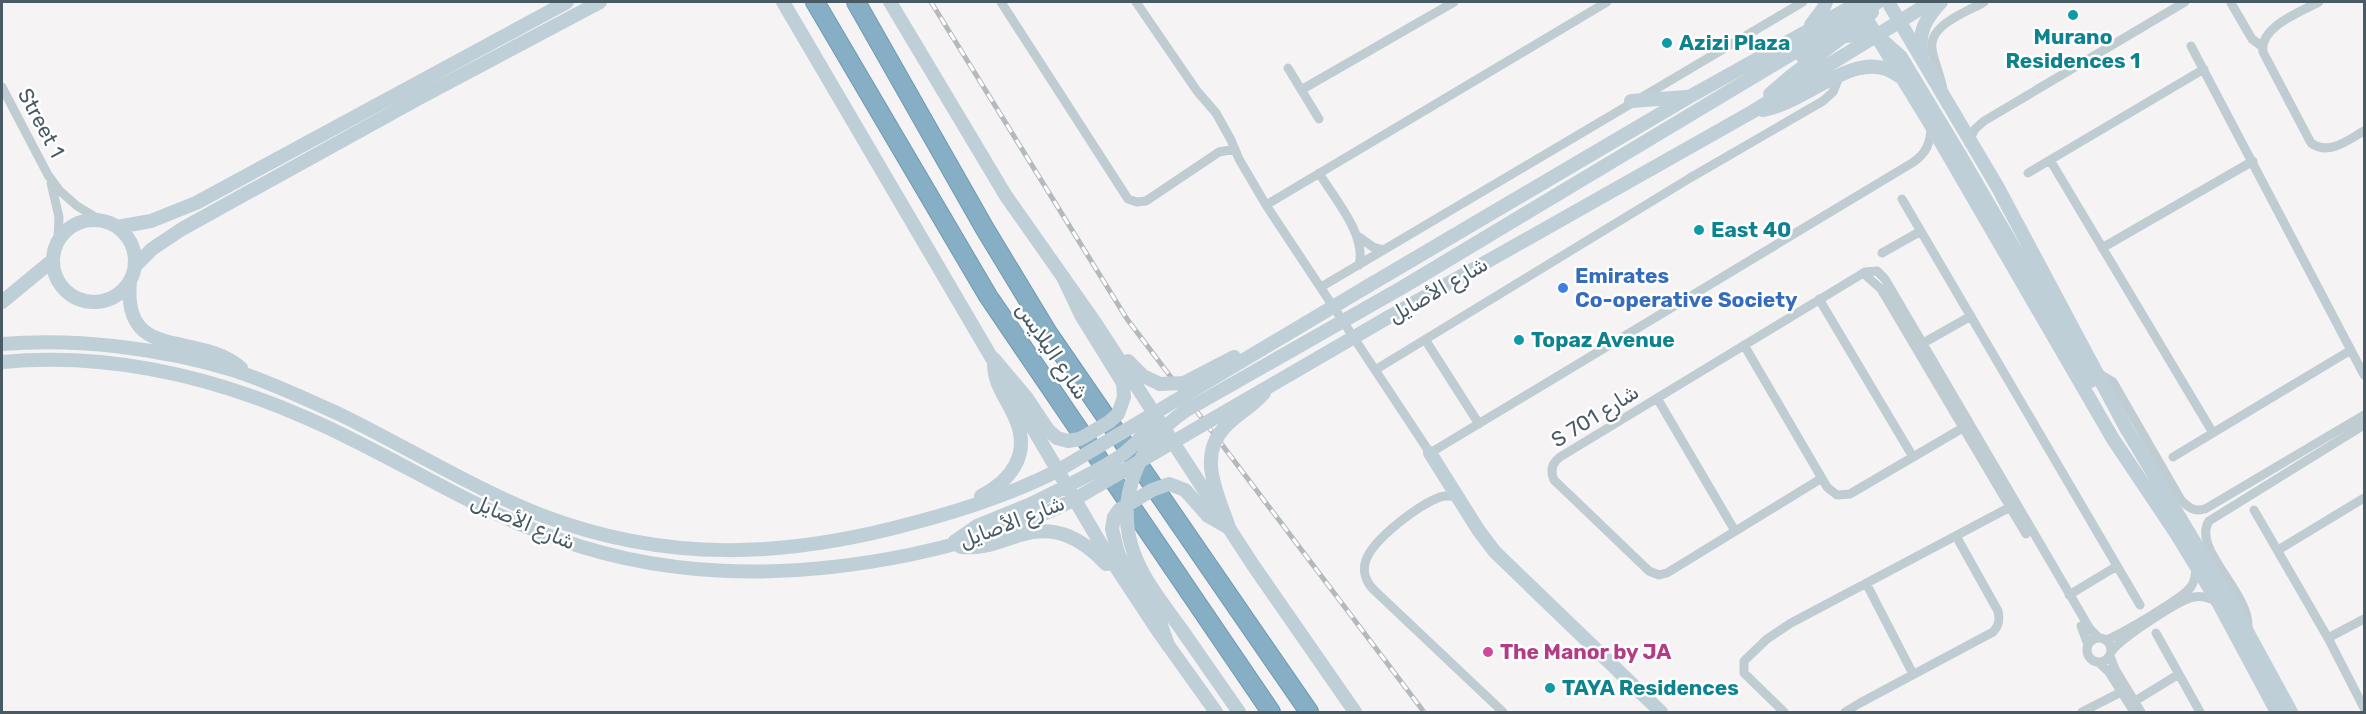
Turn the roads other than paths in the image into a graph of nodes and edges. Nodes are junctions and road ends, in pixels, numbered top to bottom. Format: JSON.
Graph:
{"nodes":[{"id":1,"x":567,"y":2,"type":"edge"},
{"id":2,"x":600,"y":2,"type":"edge"},
{"id":3,"x":783,"y":2,"type":"edge"},
{"id":4,"x":815,"y":2,"type":"edge"},
{"id":5,"x":856,"y":2,"type":"edge"},
{"id":6,"x":890,"y":2,"type":"edge"},
{"id":7,"x":1001,"y":2,"type":"edge"},
{"id":8,"x":1136,"y":2,"type":"edge"},
{"id":9,"x":1454,"y":2,"type":"edge"},
{"id":10,"x":1607,"y":2,"type":"edge"},
{"id":11,"x":1803,"y":2,"type":"edge"},
{"id":12,"x":1826,"y":2,"type":"edge"},
{"id":13,"x":1857,"y":2,"type":"edge"},
{"id":14,"x":1878,"y":2,"type":"edge"},
{"id":15,"x":1888,"y":2,"type":"edge"},
{"id":16,"x":1932,"y":2,"type":"edge"},
{"id":17,"x":1941,"y":2,"type":"edge"},
{"id":18,"x":1984,"y":2,"type":"edge"},
{"id":19,"x":2185,"y":2,"type":"edge"},
{"id":20,"x":2319,"y":2,"type":"edge"},
{"id":21,"x":2230,"y":3,"type":"edge"},
{"id":22,"x":1866,"y":20,"type":"junction"},
{"id":23,"x":1900,"y":21,"type":"junction"},
{"id":24,"x":1805,"y":30,"type":"junction"},
{"id":25,"x":1877,"y":36,"type":"junction"},
{"id":26,"x":2191,"y":46,"type":"dead end"},
{"id":27,"x":2263,"y":47,"type":"junction"},
{"id":28,"x":1924,"y":63,"type":"junction"},
{"id":29,"x":1288,"y":68,"type":"dead end"},
{"id":30,"x":2204,"y":69,"type":"junction"},
{"id":31,"x":1840,"y":75,"type":"junction"},
{"id":32,"x":1903,"y":79,"type":"junction"},
{"id":33,"x":1742,"y":82,"type":"junction"},
{"id":34,"x":2,"y":87,"type":"edge"},
{"id":35,"x":1301,"y":90,"type":"junction"},
{"id":36,"x":1689,"y":97,"type":"junction"},
{"id":37,"x":1945,"y":98,"type":"junction"},
{"id":38,"x":1631,"y":101,"type":"junction"},
{"id":39,"x":1752,"y":112,"type":"junction"},
{"id":40,"x":1319,"y":119,"type":"dead end"},
{"id":41,"x":1984,"y":120,"type":"junction"},
{"id":42,"x":1958,"y":121,"type":"junction"},
{"id":43,"x":1931,"y":125,"type":"junction"},
{"id":44,"x":2364,"y":131,"type":"edge"},
{"id":45,"x":1970,"y":140,"type":"junction"},
{"id":46,"x":1235,"y":149,"type":"junction"},
{"id":47,"x":2050,"y":160,"type":"junction"},
{"id":48,"x":2253,"y":161,"type":"junction"},
{"id":49,"x":1319,"y":173,"type":"junction"},
{"id":50,"x":2028,"y":173,"type":"dead end"},
{"id":51,"x":48,"y":175,"type":"junction"},
{"id":52,"x":1902,"y":199,"type":"dead end"},
{"id":53,"x":1266,"y":205,"type":"junction"},
{"id":54,"x":102,"y":221,"type":"junction"},
{"id":55,"x":117,"y":227,"type":"junction"},
{"id":56,"x":1921,"y":231,"type":"junction"},
{"id":57,"x":1359,"y":237,"type":"junction"},
{"id":58,"x":58,"y":241,"type":"junction"},
{"id":59,"x":2102,"y":248,"type":"junction"},
{"id":60,"x":1384,"y":250,"type":"junction"},
{"id":61,"x":1882,"y":254,"type":"dead end"},
{"id":62,"x":53,"y":260,"type":"junction"},
{"id":63,"x":1359,"y":265,"type":"junction"},
{"id":64,"x":135,"y":266,"type":"junction"},
{"id":65,"x":1063,"y":278,"type":"junction"},
{"id":66,"x":130,"y":280,"type":"junction"},
{"id":67,"x":1321,"y":286,"type":"junction"},
{"id":68,"x":1819,"y":299,"type":"junction"},
{"id":69,"x":4,"y":300,"type":"edge"},
{"id":70,"x":1971,"y":316,"type":"junction"},
{"id":71,"x":1094,"y":321,"type":"junction"},
{"id":72,"x":1426,"y":341,"type":"junction"},
{"id":73,"x":2,"y":344,"type":"edge"},
{"id":74,"x":1744,"y":345,"type":"junction"},
{"id":75,"x":1919,"y":346,"type":"junction"},
{"id":76,"x":2351,"y":350,"type":"junction"},
{"id":77,"x":1259,"y":351,"type":"junction"},
{"id":78,"x":994,"y":359,"type":"junction"},
{"id":79,"x":2,"y":362,"type":"edge"},
{"id":80,"x":1375,"y":370,"type":"junction"},
{"id":81,"x":2096,"y":372,"type":"junction"},
{"id":82,"x":246,"y":375,"type":"junction"},
{"id":83,"x":2364,"y":375,"type":"edge"},
{"id":84,"x":1270,"y":384,"type":"junction"},
{"id":85,"x":1657,"y":398,"type":"junction"},
{"id":86,"x":1154,"y":414,"type":"junction"},
{"id":87,"x":2364,"y":415,"type":"edge"},
{"id":88,"x":1479,"y":424,"type":"junction"},
{"id":89,"x":2364,"y":425,"type":"edge"},
{"id":90,"x":1966,"y":426,"type":"junction"},
{"id":91,"x":2126,"y":428,"type":"junction"},
{"id":92,"x":2213,"y":433,"type":"junction"},
{"id":93,"x":1173,"y":443,"type":"junction"},
{"id":94,"x":1430,"y":453,"type":"junction"},
{"id":95,"x":1913,"y":457,"type":"junction"},
{"id":96,"x":2173,"y":457,"type":"dead end"},
{"id":97,"x":1059,"y":470,"type":"junction"},
{"id":98,"x":1822,"y":478,"type":"junction"},
{"id":99,"x":1067,"y":486,"type":"junction"},
{"id":100,"x":2232,"y":493,"type":"junction"},
{"id":101,"x":1458,"y":497,"type":"junction"},
{"id":102,"x":2364,"y":498,"type":"edge"},
{"id":103,"x":1075,"y":499,"type":"junction"},
{"id":104,"x":2238,"y":503,"type":"junction"},
{"id":105,"x":2013,"y":505,"type":"junction"},
{"id":106,"x":962,"y":509,"type":"junction"},
{"id":107,"x":2254,"y":510,"type":"dead end"},
{"id":108,"x":1229,"y":528,"type":"junction"},
{"id":109,"x":1735,"y":531,"type":"junction"},
{"id":110,"x":1956,"y":536,"type":"junction"},
{"id":111,"x":950,"y":546,"type":"junction"},
{"id":112,"x":2278,"y":550,"type":"junction"},
{"id":113,"x":2117,"y":566,"type":"junction"},
{"id":114,"x":2196,"y":566,"type":"junction"},
{"id":115,"x":1866,"y":583,"type":"junction"},
{"id":116,"x":1131,"y":591,"type":"junction"},
{"id":117,"x":2069,"y":595,"type":"junction"},
{"id":118,"x":2218,"y":602,"type":"junction"},
{"id":119,"x":2140,"y":605,"type":"dead end"},
{"id":120,"x":2364,"y":619,"type":"edge"},
{"id":121,"x":2247,"y":631,"type":"junction"},
{"id":122,"x":2156,"y":633,"type":"dead end"},
{"id":123,"x":2328,"y":638,"type":"junction"},
{"id":124,"x":2103,"y":639,"type":"junction"},
{"id":125,"x":1168,"y":645,"type":"junction"},
{"id":126,"x":2088,"y":645,"type":"junction"},
{"id":127,"x":2111,"y":654,"type":"junction"},
{"id":128,"x":2099,"y":663,"type":"junction"},
{"id":129,"x":1913,"y":674,"type":"junction"},
{"id":130,"x":2179,"y":674,"type":"junction"},
{"id":131,"x":2125,"y":690,"type":"junction"},
{"id":132,"x":2135,"y":701,"type":"junction"},
{"id":133,"x":2364,"y":708,"type":"edge"},
{"id":134,"x":1216,"y":712,"type":"edge"},
{"id":135,"x":1239,"y":712,"type":"edge"},
{"id":136,"x":1271,"y":712,"type":"edge"},
{"id":137,"x":1309,"y":712,"type":"edge"},
{"id":138,"x":1354,"y":712,"type":"edge"},
{"id":139,"x":1503,"y":712,"type":"edge"},
{"id":140,"x":1661,"y":712,"type":"edge"},
{"id":141,"x":1784,"y":712,"type":"edge"},
{"id":142,"x":1845,"y":712,"type":"edge"},
{"id":143,"x":2082,"y":712,"type":"edge"},
{"id":144,"x":2134,"y":712,"type":"edge"},
{"id":145,"x":2141,"y":712,"type":"edge"},
{"id":146,"x":2200,"y":712,"type":"edge"},
{"id":147,"x":2277,"y":712,"type":"edge"},
{"id":148,"x":2291,"y":712,"type":"edge"}],
"edges":[{"from":1,"to":55,"type":"main road"},
{"from":2,"to":64,"type":"main road"},
{"from":3,"to":78,"type":"main road"},
{"from":4,"to":136,"type":"highway","name":"شارع اليلايس"},
{"from":5,"to":137,"type":"highway","name":"شارع اليلايس"},
{"from":6,"to":65,"type":"main road"},
{"from":7,"to":46,"type":"street"},
{"from":8,"to":46,"type":"street"},
{"from":9,"to":35,"type":"street"},
{"from":10,"to":49,"type":"street"},
{"from":11,"to":38,"type":"street"},
{"from":12,"to":24,"type":"main road"},
{"from":13,"to":22,"type":"main road"},
{"from":13,"to":24,"type":"main road","name":"شارع الأصايل"},
{"from":14,"to":22,"type":"main road"},
{"from":14,"to":33,"type":"main road","bridge":true},
{"from":15,"to":23,"type":"main road"},
{"from":16,"to":23,"type":"main road","name":"شارع الأصايل"},
{"from":17,"to":28,"type":"main road"},
{"from":18,"to":37,"type":"street"},
{"from":19,"to":41,"type":"street"},
{"from":20,"to":27,"type":"street"},
{"from":21,"to":27,"type":"street"},
{"from":22,"to":25,"type":"main road"},
{"from":22,"to":39,"type":"main road"},
{"from":23,"to":25,"type":"main road","name":"شارع الأصايل"},
{"from":23,"to":28,"type":"main road"},
{"from":24,"to":36,"type":"main road","name":"شارع الأصايل"},
{"from":25,"to":32,"type":"main road"},
{"from":25,"to":39,"type":"main road","name":"شارع الأصايل"},
{"from":26,"to":30,"type":"street"},
{"from":27,"to":44,"type":"street"},
{"from":28,"to":37,"type":"main road"},
{"from":29,"to":35,"type":"street"},
{"from":30,"to":47,"type":"street"},
{"from":30,"to":48,"type":"street"},
{"from":31,"to":32,"type":"main road"},
{"from":31,"to":39,"type":"main road"},
{"from":31,"to":72,"type":"street"},
{"from":32,"to":43,"type":"main road"},
{"from":33,"to":91,"type":"main road","bridge":true},
{"from":33,"to":135,"type":"main road","bridge":true},
{"from":34,"to":51,"type":"street","name":"Street 1"},
{"from":35,"to":40,"type":"street"},
{"from":36,"to":38,"type":"main road"},
{"from":36,"to":77,"type":"main road","name":"شارع الأصايل","bridge":true},
{"from":37,"to":42,"type":"main road"},
{"from":38,"to":60,"type":"street"},
{"from":39,"to":84,"type":"main road","name":"شارع الأصايل","bridge":true},
{"from":41,"to":42,"type":"street"},
{"from":41,"to":45,"type":"street"},
{"from":42,"to":45,"type":"main road"},
{"from":43,"to":88,"type":"street"},
{"from":43,"to":114,"type":"main road"},
{"from":45,"to":81,"type":"main road"},
{"from":46,"to":53,"type":"street"},
{"from":47,"to":50,"type":"street"},
{"from":47,"to":59,"type":"street"},
{"from":48,"to":59,"type":"street"},
{"from":48,"to":76,"type":"street"},
{"from":49,"to":53,"type":"street"},
{"from":49,"to":57,"type":"street"},
{"from":51,"to":54,"type":"street","name":"Street 1"},
{"from":51,"to":58,"type":"street","name":"Street 1"},
{"from":52,"to":56,"type":"street"},
{"from":53,"to":67,"type":"street"},
{"from":54,"to":55,"type":"main road"},
{"from":54,"to":58,"type":"main road"},
{"from":55,"to":64,"type":"main road"},
{"from":56,"to":61,"type":"street"},
{"from":56,"to":70,"type":"street"},
{"from":57,"to":60,"type":"street"},
{"from":57,"to":63,"type":"street"},
{"from":58,"to":62,"type":"main road"},
{"from":59,"to":92,"type":"street"},
{"from":60,"to":63,"type":"street"},
{"from":62,"to":66,"type":"main road"},
{"from":62,"to":69,"type":"main road"},
{"from":63,"to":67,"type":"street"},
{"from":64,"to":66,"type":"main road"},
{"from":65,"to":71,"type":"main road","bridge":true},
{"from":65,"to":78,"type":"main road","bridge":true},
{"from":66,"to":82,"type":"main road"},
{"from":67,"to":80,"type":"street"},
{"from":68,"to":74,"type":"street","name":"S 701 شارع"},
{"from":68,"to":75,"type":"street","name":"S 701 شارع"},
{"from":68,"to":95,"type":"street"},
{"from":70,"to":75,"type":"street"},
{"from":70,"to":113,"type":"street"},
{"from":71,"to":77,"type":"main road","bridge":true},
{"from":71,"to":86,"type":"main road"},
{"from":72,"to":80,"type":"street"},
{"from":72,"to":88,"type":"street"},
{"from":73,"to":82,"type":"main road","name":"شارع الأصايل"},
{"from":74,"to":85,"type":"street","name":"S 701 شارع"},
{"from":74,"to":98,"type":"street"},
{"from":75,"to":90,"type":"street"},
{"from":76,"to":83,"type":"street"},
{"from":76,"to":92,"type":"street"},
{"from":77,"to":86,"type":"main road","name":"شارع الأصايل","bridge":true},
{"from":78,"to":97,"type":"main road","bridge":true},
{"from":78,"to":106,"type":"main road"},
{"from":79,"to":111,"type":"main road","name":"شارع الأصايل"},
{"from":80,"to":94,"type":"street"},
{"from":81,"to":91,"type":"main road"},
{"from":81,"to":100,"type":"street"},
{"from":82,"to":106,"type":"main road","name":"شارع الأصايل"},
{"from":84,"to":93,"type":"main road","name":"شارع الأصايل","bridge":true},
{"from":84,"to":108,"type":"main road","bridge":true},
{"from":85,"to":109,"type":"street"},
{"from":85,"to":109,"type":"street","name":"S 701 شارع"},
{"from":86,"to":93,"type":"main road","bridge":true},
{"from":86,"to":97,"type":"main road","name":"شارع الأصايل","bridge":true},
{"from":86,"to":99,"type":"main road","bridge":true},
{"from":87,"to":100,"type":"street"},
{"from":88,"to":94,"type":"street"},
{"from":89,"to":104,"type":"street"},
{"from":90,"to":95,"type":"street"},
{"from":90,"to":105,"type":"street"},
{"from":91,"to":121,"type":"main road"},
{"from":92,"to":96,"type":"street"},
{"from":93,"to":103,"type":"main road","name":"شارع الأصايل","bridge":true},
{"from":93,"to":108,"type":"main road","bridge":true},
{"from":94,"to":101,"type":"main road"},
{"from":95,"to":98,"type":"street"},
{"from":97,"to":99,"type":"main road","bridge":true},
{"from":97,"to":106,"type":"main road","name":"شارع الأصايل"},
{"from":98,"to":109,"type":"street","name":"S 701 شارع"},
{"from":99,"to":103,"type":"main road","bridge":true},
{"from":99,"to":111,"type":"main road"},
{"from":100,"to":104,"type":"street"},
{"from":101,"to":139,"type":"street"},
{"from":101,"to":140,"type":"main road"},
{"from":102,"to":112,"type":"street"},
{"from":103,"to":111,"type":"main road","name":"شارع الأصايل"},
{"from":103,"to":116,"type":"main road"},
{"from":104,"to":121,"type":"street"},
{"from":105,"to":110,"type":"street"},
{"from":105,"to":117,"type":"street"},
{"from":105,"to":126,"type":"street"},
{"from":107,"to":112,"type":"street"},
{"from":108,"to":125,"type":"main road","bridge":true},
{"from":108,"to":138,"type":"main road"},
{"from":110,"to":115,"type":"street"},
{"from":110,"to":129,"type":"street"},
{"from":111,"to":116,"type":"main road"},
{"from":112,"to":123,"type":"street"},
{"from":113,"to":117,"type":"street"},
{"from":113,"to":119,"type":"street"},
{"from":114,"to":118,"type":"main road"},
{"from":114,"to":124,"type":"street"},
{"from":115,"to":129,"type":"street"},
{"from":115,"to":141,"type":"street"},
{"from":116,"to":125,"type":"main road","bridge":true},
{"from":117,"to":124,"type":"street"},
{"from":118,"to":127,"type":"street"},
{"from":118,"to":147,"type":"main road"},
{"from":120,"to":123,"type":"street"},
{"from":121,"to":148,"type":"main road"},
{"from":122,"to":130,"type":"street"},
{"from":123,"to":133,"type":"street"},
{"from":124,"to":126,"type":"street"},
{"from":124,"to":127,"type":"street"},
{"from":125,"to":134,"type":"main road"},
{"from":126,"to":128,"type":"street"},
{"from":127,"to":128,"type":"street"},
{"from":127,"to":131,"type":"street"},
{"from":128,"to":131,"type":"street"},
{"from":129,"to":142,"type":"street"},
{"from":130,"to":132,"type":"street"},
{"from":130,"to":146,"type":"street"},
{"from":131,"to":132,"type":"street"},
{"from":131,"to":143,"type":"street"},
{"from":131,"to":144,"type":"street"},
{"from":132,"to":145,"type":"street"}]}
